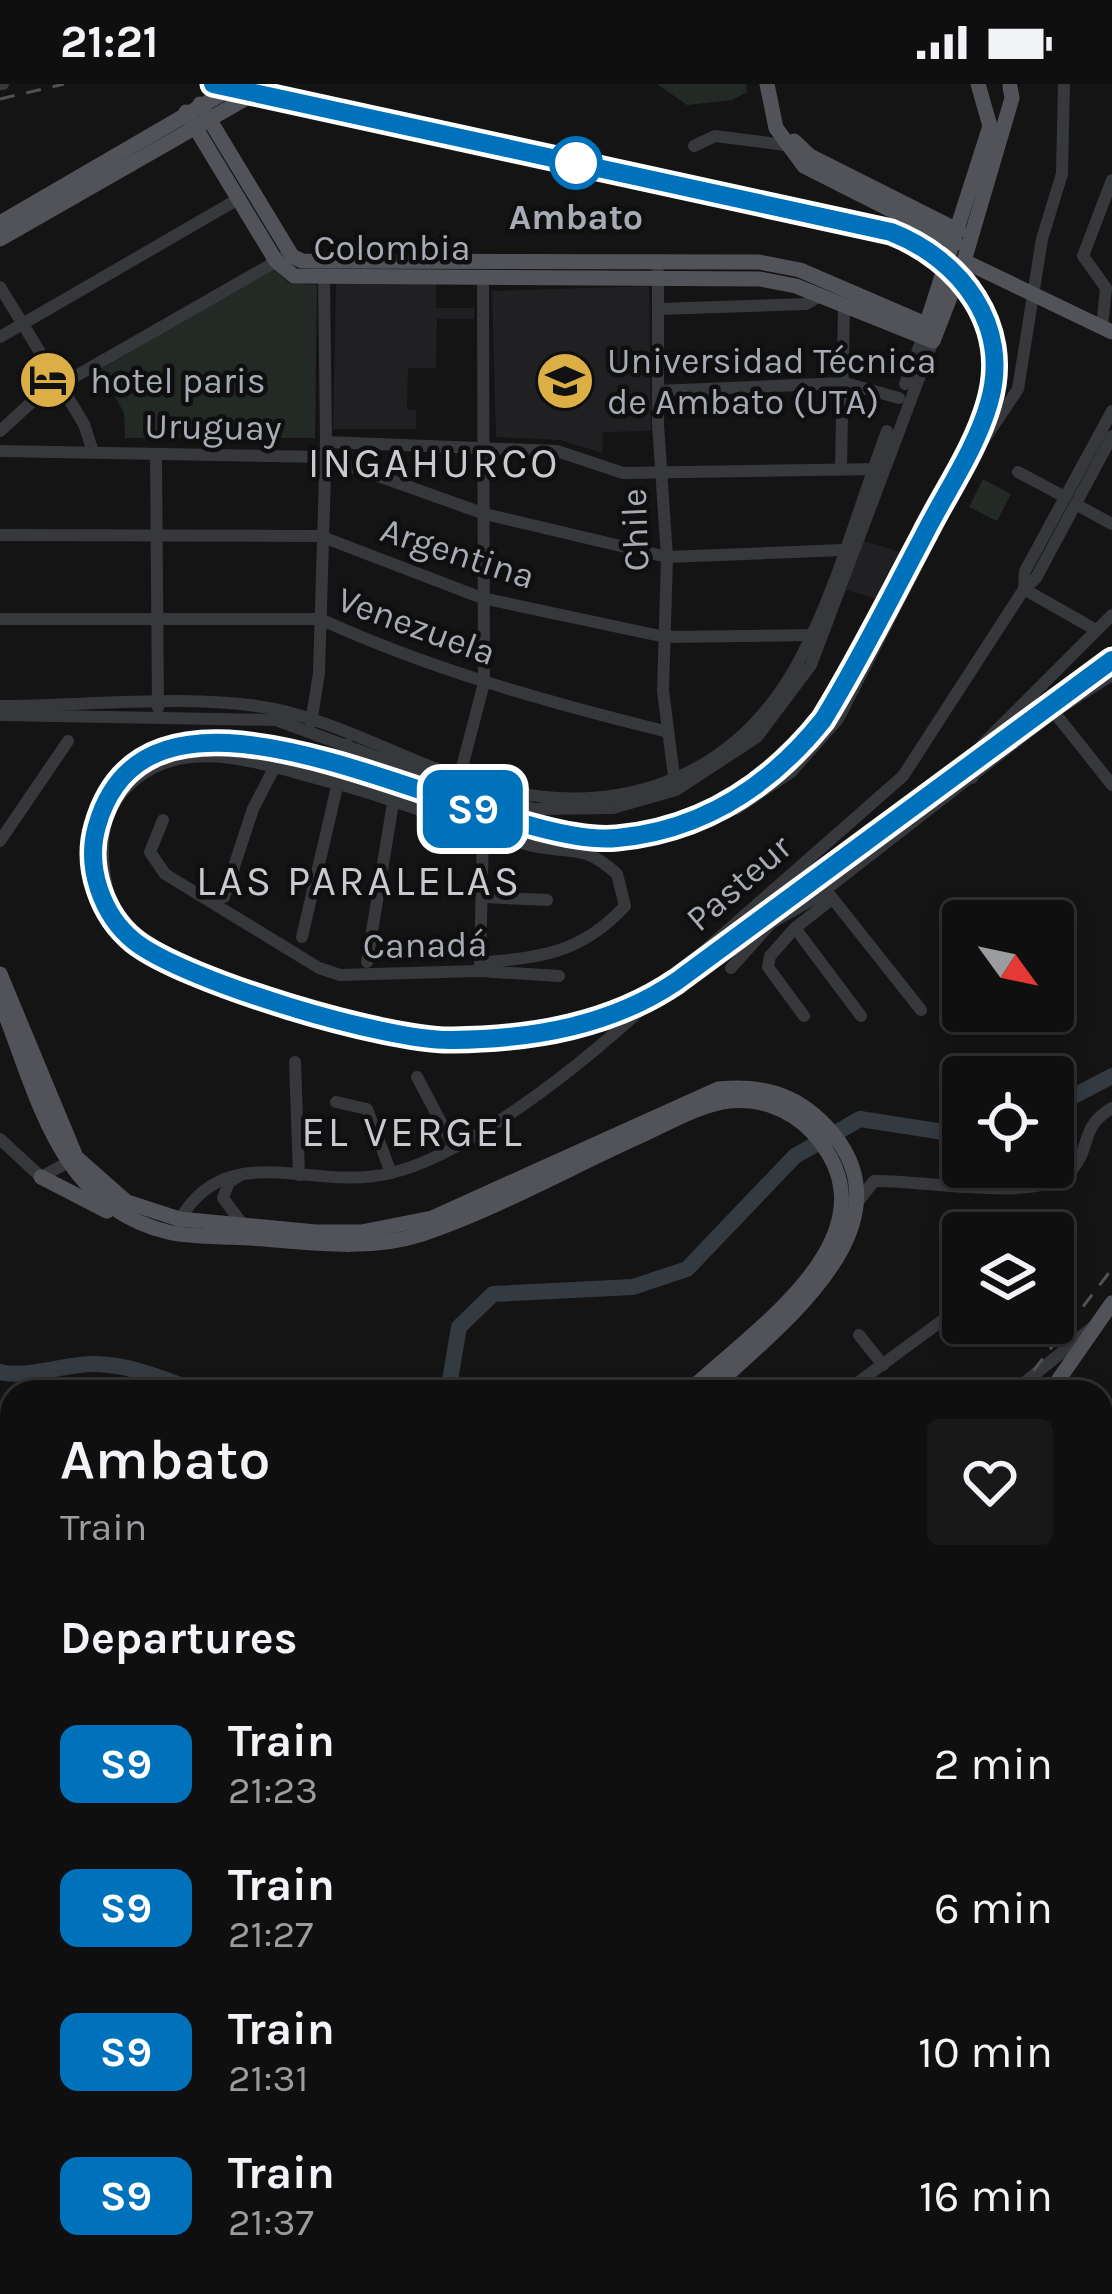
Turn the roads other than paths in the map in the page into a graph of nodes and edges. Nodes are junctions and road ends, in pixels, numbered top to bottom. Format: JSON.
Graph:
{"nodes":[{"id":1,"x":239,"y":84,"type":"edge"},
{"id":2,"x":271,"y":84,"type":"edge"},
{"id":3,"x":771,"y":84,"type":"edge"},
{"id":4,"x":978,"y":84,"type":"edge"},
{"id":5,"x":1064,"y":84,"type":"edge"},
{"id":6,"x":1011,"y":85,"type":"edge"},
{"id":7,"x":201,"y":112,"type":"junction"},
{"id":8,"x":785,"y":145,"type":"junction"},
{"id":9,"x":694,"y":146,"type":"dead end"},
{"id":10,"x":1112,"y":180,"type":"edge"},
{"id":11,"x":845,"y":181,"type":"junction"},
{"id":12,"x":240,"y":198,"type":"junction"},
{"id":13,"x":0,"y":223,"type":"edge"},
{"id":14,"x":0,"y":239,"type":"edge"},
{"id":15,"x":958,"y":252,"type":"junction"},
{"id":16,"x":283,"y":257,"type":"junction"},
{"id":17,"x":658,"y":274,"type":"junction"},
{"id":18,"x":483,"y":277,"type":"junction"},
{"id":19,"x":324,"y":278,"type":"junction"},
{"id":20,"x":0,"y":287,"type":"edge"},
{"id":21,"x":820,"y":296,"type":"junction"},
{"id":22,"x":1035,"y":296,"type":"junction"},
{"id":23,"x":844,"y":306,"type":"junction"},
{"id":24,"x":658,"y":309,"type":"junction"},
{"id":25,"x":23,"y":321,"type":"junction"},
{"id":26,"x":1107,"y":330,"type":"edge"},
{"id":27,"x":930,"y":333,"type":"junction"},
{"id":28,"x":0,"y":337,"type":"edge"},
{"id":29,"x":845,"y":383,"type":"junction"},
{"id":30,"x":62,"y":386,"type":"junction"},
{"id":31,"x":658,"y":391,"type":"junction"},
{"id":32,"x":899,"y":398,"type":"junction"},
{"id":33,"x":1112,"y":411,"type":"edge"},
{"id":34,"x":0,"y":431,"type":"edge"},
{"id":35,"x":1112,"y":436,"type":"edge"},
{"id":36,"x":326,"y":442,"type":"junction"},
{"id":37,"x":483,"y":445,"type":"junction"},
{"id":38,"x":0,"y":452,"type":"edge"},
{"id":39,"x":93,"y":452,"type":"junction"},
{"id":40,"x":326,"y":457,"type":"junction"},
{"id":41,"x":156,"y":458,"type":"junction"},
{"id":42,"x":841,"y":468,"type":"junction"},
{"id":43,"x":878,"y":469,"type":"junction"},
{"id":44,"x":1018,"y":472,"type":"dead end"},
{"id":45,"x":662,"y":474,"type":"junction"},
{"id":46,"x":1071,"y":501,"type":"junction"},
{"id":47,"x":484,"y":514,"type":"junction"},
{"id":48,"x":1112,"y":524,"type":"edge"},
{"id":49,"x":156,"y":533,"type":"junction"},
{"id":50,"x":0,"y":535,"type":"edge"},
{"id":51,"x":320,"y":536,"type":"junction"},
{"id":52,"x":843,"y":550,"type":"junction"},
{"id":53,"x":668,"y":556,"type":"junction"},
{"id":54,"x":1024,"y":589,"type":"junction"},
{"id":55,"x":482,"y":598,"type":"junction"},
{"id":56,"x":1112,"y":615,"type":"edge"},
{"id":57,"x":158,"y":617,"type":"junction"},
{"id":58,"x":0,"y":619,"type":"edge"},
{"id":59,"x":320,"y":619,"type":"junction"},
{"id":60,"x":1096,"y":629,"type":"junction"},
{"id":61,"x":818,"y":635,"type":"junction"},
{"id":62,"x":665,"y":637,"type":"junction"},
{"id":63,"x":1112,"y":675,"type":"edge"},
{"id":64,"x":484,"y":682,"type":"junction"},
{"id":65,"x":0,"y":710,"type":"edge"},
{"id":66,"x":158,"y":710,"type":"junction"},
{"id":67,"x":1054,"y":712,"type":"junction"},
{"id":68,"x":311,"y":725,"type":"junction"},
{"id":69,"x":664,"y":730,"type":"junction"},
{"id":70,"x":68,"y":741,"type":"dead end"},
{"id":71,"x":344,"y":751,"type":"junction"},
{"id":72,"x":274,"y":768,"type":"junction"},
{"id":73,"x":972,"y":778,"type":"junction"},
{"id":74,"x":337,"y":781,"type":"junction"},
{"id":75,"x":675,"y":785,"type":"junction"},
{"id":76,"x":1112,"y":785,"type":"edge"},
{"id":77,"x":458,"y":788,"type":"junction"},
{"id":78,"x":394,"y":803,"type":"junction"},
{"id":79,"x":736,"y":809,"type":"dead end"},
{"id":80,"x":449,"y":818,"type":"junction"},
{"id":81,"x":163,"y":820,"type":"dead end"},
{"id":82,"x":483,"y":830,"type":"junction"},
{"id":83,"x":0,"y":842,"type":"edge"},
{"id":84,"x":829,"y":894,"type":"junction"},
{"id":85,"x":484,"y":896,"type":"junction"},
{"id":86,"x":224,"y":897,"type":"dead end"},
{"id":87,"x":548,"y":900,"type":"dead end"},
{"id":88,"x":795,"y":928,"type":"junction"},
{"id":89,"x":302,"y":938,"type":"dead end"},
{"id":90,"x":367,"y":962,"type":"dead end"},
{"id":91,"x":480,"y":967,"type":"junction"},
{"id":92,"x":731,"y":968,"type":"dead end"},
{"id":93,"x":0,"y":974,"type":"edge"},
{"id":94,"x":559,"y":976,"type":"dead end"},
{"id":95,"x":672,"y":979,"type":"junction"},
{"id":96,"x":0,"y":1001,"type":"edge"},
{"id":97,"x":921,"y":1010,"type":"dead end"},
{"id":98,"x":804,"y":1016,"type":"dead end"},
{"id":99,"x":861,"y":1016,"type":"dead end"},
{"id":100,"x":295,"y":1062,"type":"dead end"},
{"id":101,"x":417,"y":1077,"type":"dead end"},
{"id":102,"x":336,"y":1102,"type":"dead end"},
{"id":103,"x":692,"y":1106,"type":"junction"},
{"id":104,"x":1112,"y":1108,"type":"edge"},
{"id":105,"x":0,"y":1138,"type":"edge"},
{"id":106,"x":454,"y":1147,"type":"junction"},
{"id":107,"x":72,"y":1161,"type":"junction"},
{"id":108,"x":245,"y":1173,"type":"junction"},
{"id":109,"x":392,"y":1173,"type":"junction"},
{"id":110,"x":299,"y":1175,"type":"junction"},
{"id":111,"x":41,"y":1177,"type":"junction"},
{"id":112,"x":849,"y":1184,"type":"junction"},
{"id":113,"x":854,"y":1210,"type":"junction"},
{"id":114,"x":122,"y":1213,"type":"junction"},
{"id":115,"x":244,"y":1226,"type":"junction"},
{"id":116,"x":177,"y":1227,"type":"junction"},
{"id":117,"x":1112,"y":1303,"type":"edge"},
{"id":118,"x":1106,"y":1319,"type":"edge"},
{"id":119,"x":942,"y":1321,"type":"edge"},
{"id":120,"x":859,"y":1335,"type":"dead end"},
{"id":121,"x":883,"y":1365,"type":"junction"},
{"id":122,"x":701,"y":1380,"type":"edge"},
{"id":123,"x":721,"y":1380,"type":"edge"},
{"id":124,"x":862,"y":1380,"type":"edge"},
{"id":125,"x":1028,"y":1380,"type":"edge"},
{"id":126,"x":1059,"y":1380,"type":"edge"},
{"id":127,"x":1068,"y":1380,"type":"edge"}],
"edges":[{"from":1,"to":7,"type":"main road"},
{"from":2,"to":7,"type":"main road"},
{"from":3,"to":8,"type":"main road"},
{"from":3,"to":11,"type":"main road"},
{"from":4,"to":6,"type":"main road"},
{"from":4,"to":15,"type":"main road"},
{"from":5,"to":22,"type":"street"},
{"from":6,"to":15,"type":"main road"},
{"from":7,"to":12,"type":"main road"},
{"from":7,"to":13,"type":"main road"},
{"from":7,"to":14,"type":"main road"},
{"from":7,"to":16,"type":"main road"},
{"from":8,"to":9,"type":"street"},
{"from":8,"to":11,"type":"main road"},
{"from":10,"to":26,"type":"street"},
{"from":11,"to":15,"type":"main road"},
{"from":12,"to":16,"type":"main road"},
{"from":12,"to":25,"type":"street"},
{"from":15,"to":22,"type":"main road"},
{"from":15,"to":27,"type":"main road"},
{"from":16,"to":17,"type":"main road","name":"Colombia"},
{"from":16,"to":19,"type":"main road","name":"Colombia"},
{"from":16,"to":30,"type":"street"},
{"from":17,"to":18,"type":"main road","name":"Colombia"},
{"from":17,"to":21,"type":"main road","name":"Colombia"},
{"from":17,"to":24,"type":"street","name":"Chile"},
{"from":17,"to":27,"type":"main road","name":"Colombia"},
{"from":18,"to":19,"type":"main road","name":"Colombia"},
{"from":18,"to":37,"type":"street"},
{"from":19,"to":36,"type":"street"},
{"from":20,"to":25,"type":"street"},
{"from":21,"to":23,"type":"main road","name":"Colombia"},
{"from":21,"to":24,"type":"street"},
{"from":22,"to":26,"type":"main road"},
{"from":22,"to":79,"type":"street"},
{"from":23,"to":27,"type":"main road","name":"Colombia"},
{"from":23,"to":29,"type":"street"},
{"from":24,"to":31,"type":"street","name":"Chile"},
{"from":25,"to":28,"type":"street"},
{"from":25,"to":30,"type":"street"},
{"from":27,"to":32,"type":"street"},
{"from":27,"to":43,"type":"street"},
{"from":29,"to":31,"type":"street"},
{"from":29,"to":32,"type":"street"},
{"from":29,"to":42,"type":"street"},
{"from":30,"to":34,"type":"street"},
{"from":30,"to":39,"type":"street"},
{"from":31,"to":45,"type":"street","name":"Chile"},
{"from":32,"to":43,"type":"street"},
{"from":33,"to":46,"type":"street"},
{"from":35,"to":46,"type":"street"},
{"from":36,"to":37,"type":"street"},
{"from":36,"to":40,"type":"street"},
{"from":37,"to":45,"type":"street"},
{"from":37,"to":47,"type":"street"},
{"from":38,"to":39,"type":"street","name":"Uruguay"},
{"from":39,"to":41,"type":"street","name":"Uruguay"},
{"from":40,"to":41,"type":"street","name":"Uruguay"},
{"from":40,"to":47,"type":"street","name":"Uruguay"},
{"from":40,"to":51,"type":"street"},
{"from":41,"to":49,"type":"street"},
{"from":42,"to":43,"type":"street"},
{"from":42,"to":45,"type":"street"},
{"from":43,"to":52,"type":"street"},
{"from":43,"to":61,"type":"street"},
{"from":44,"to":46,"type":"street"},
{"from":45,"to":53,"type":"street","name":"Chile"},
{"from":46,"to":48,"type":"street"},
{"from":46,"to":54,"type":"street","name":"Pasteur"},
{"from":47,"to":53,"type":"street","name":"Uruguay"},
{"from":47,"to":55,"type":"street"},
{"from":49,"to":50,"type":"street","name":"Argentina"},
{"from":49,"to":51,"type":"street","name":"Argentina"},
{"from":49,"to":57,"type":"street"},
{"from":51,"to":55,"type":"street","name":"Argentina"},
{"from":51,"to":59,"type":"street"},
{"from":52,"to":53,"type":"street","name":"Uruguay"},
{"from":52,"to":61,"type":"street"},
{"from":53,"to":62,"type":"street","name":"Chile"},
{"from":54,"to":60,"type":"street"},
{"from":54,"to":95,"type":"street","name":"Pasteur"},
{"from":55,"to":62,"type":"street","name":"Argentina"},
{"from":55,"to":64,"type":"street"},
{"from":56,"to":60,"type":"street"},
{"from":57,"to":58,"type":"street","name":"Venezuela"},
{"from":57,"to":59,"type":"street","name":"Venezuela"},
{"from":57,"to":66,"type":"street"},
{"from":59,"to":64,"type":"street","name":"Venezuela"},
{"from":59,"to":68,"type":"street"},
{"from":60,"to":73,"type":"street"},
{"from":61,"to":62,"type":"street","name":"Argentina"},
{"from":61,"to":75,"type":"street"},
{"from":62,"to":69,"type":"street","name":"Chile"},
{"from":63,"to":67,"type":"street"},
{"from":64,"to":69,"type":"street","name":"Venezuela"},
{"from":64,"to":77,"type":"street"},
{"from":65,"to":66,"type":"street"},
{"from":66,"to":68,"type":"street"},
{"from":67,"to":73,"type":"street"},
{"from":67,"to":76,"type":"street"},
{"from":68,"to":71,"type":"street"},
{"from":68,"to":77,"type":"street"},
{"from":69,"to":75,"type":"street","name":"Chile"},
{"from":70,"to":83,"type":"street"},
{"from":71,"to":74,"type":"street"},
{"from":71,"to":77,"type":"street"},
{"from":72,"to":74,"type":"street"},
{"from":72,"to":86,"type":"street"},
{"from":72,"to":95,"type":"street"},
{"from":73,"to":84,"type":"street"},
{"from":74,"to":78,"type":"street"},
{"from":74,"to":89,"type":"street"},
{"from":75,"to":77,"type":"street"},
{"from":77,"to":80,"type":"street"},
{"from":78,"to":80,"type":"street"},
{"from":78,"to":90,"type":"street"},
{"from":80,"to":82,"type":"street"},
{"from":81,"to":91,"type":"street","name":"Canadá"},
{"from":82,"to":85,"type":"street"},
{"from":82,"to":91,"type":"street"},
{"from":84,"to":88,"type":"street"},
{"from":84,"to":92,"type":"street"},
{"from":84,"to":97,"type":"street"},
{"from":85,"to":87,"type":"street"},
{"from":85,"to":91,"type":"street"},
{"from":88,"to":98,"type":"street"},
{"from":88,"to":99,"type":"street"},
{"from":91,"to":94,"type":"street","name":"Canadá"},
{"from":93,"to":107,"type":"main road"},
{"from":95,"to":106,"type":"street","name":"Pasteur"},
{"from":96,"to":107,"type":"main road"},
{"from":100,"to":110,"type":"street"},
{"from":101,"to":106,"type":"street"},
{"from":102,"to":109,"type":"street"},
{"from":103,"to":112,"type":"main road"},
{"from":103,"to":115,"type":"main road"},
{"from":103,"to":116,"type":"main road"},
{"from":104,"to":113,"type":"street"},
{"from":105,"to":111,"type":"street"},
{"from":106,"to":109,"type":"street","name":"Pasteur"},
{"from":107,"to":111,"type":"street"},
{"from":107,"to":114,"type":"main road"},
{"from":107,"to":116,"type":"main road"},
{"from":108,"to":110,"type":"street","name":"Pasteur"},
{"from":108,"to":115,"type":"street"},
{"from":108,"to":116,"type":"street"},
{"from":109,"to":110,"type":"street","name":"Pasteur"},
{"from":111,"to":114,"type":"main road"},
{"from":112,"to":113,"type":"main road"},
{"from":112,"to":122,"type":"main road"},
{"from":113,"to":123,"type":"main road"},
{"from":114,"to":116,"type":"main road"},
{"from":115,"to":116,"type":"main road"},
{"from":117,"to":118,"type":"main road"},
{"from":118,"to":125,"type":"street"},
{"from":118,"to":126,"type":"main road"},
{"from":118,"to":127,"type":"main road"},
{"from":119,"to":121,"type":"street"},
{"from":120,"to":121,"type":"street"},
{"from":121,"to":124,"type":"street"}]}
